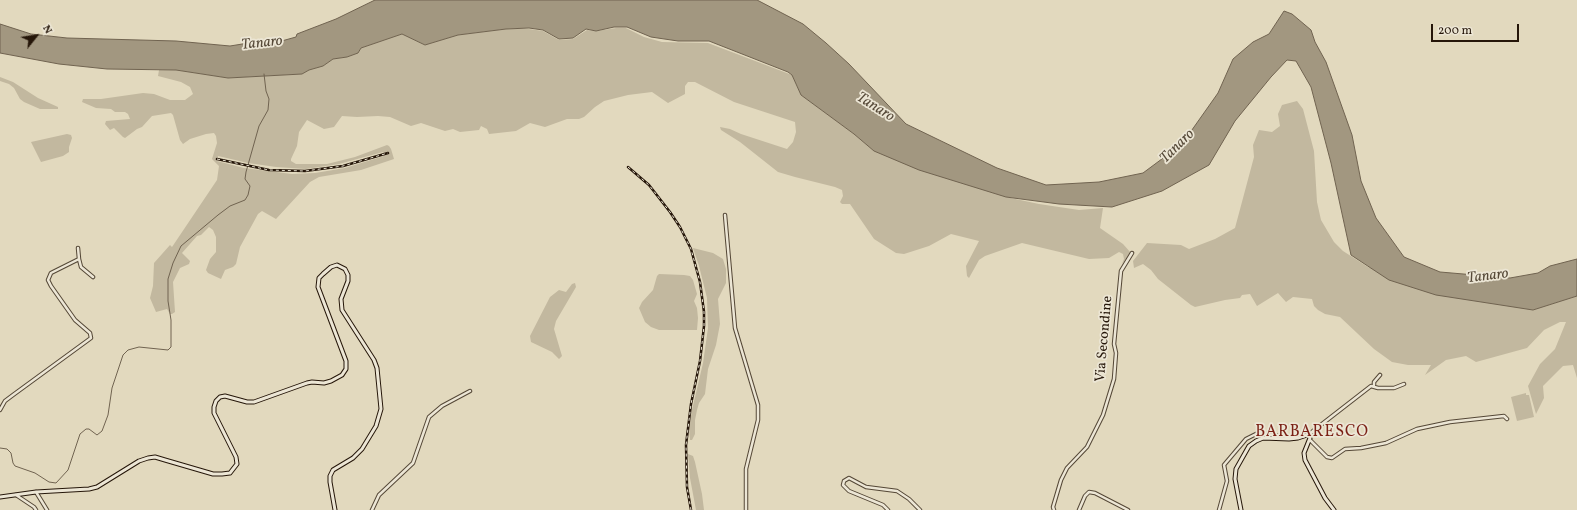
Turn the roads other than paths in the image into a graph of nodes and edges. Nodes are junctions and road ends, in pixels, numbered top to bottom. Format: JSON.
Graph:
{"nodes":[{"id":1,"x":725,"y":214,"type":"dead end"},
{"id":2,"x":78,"y":248,"type":"dead end"},
{"id":3,"x":1132,"y":253,"type":"dead end"},
{"id":4,"x":79,"y":259,"type":"junction"},
{"id":5,"x":94,"y":278,"type":"dead end"},
{"id":6,"x":1380,"y":375,"type":"dead end"},
{"id":7,"x":1404,"y":384,"type":"dead end"},
{"id":8,"x":1374,"y":385,"type":"junction"},
{"id":9,"x":470,"y":391,"type":"dead end"},
{"id":10,"x":0,"y":410,"type":"edge"},
{"id":11,"x":1507,"y":419,"type":"dead end"},
{"id":12,"x":1309,"y":436,"type":"junction"},
{"id":13,"x":1298,"y":438,"type":"junction"},
{"id":14,"x":1310,"y":440,"type":"junction"},
{"id":15,"x":36,"y":492,"type":"junction"},
{"id":16,"x":16,"y":494,"type":"junction"},
{"id":17,"x":0,"y":497,"type":"edge"},
{"id":18,"x":36,"y":510,"type":"edge"},
{"id":19,"x":46,"y":510,"type":"edge"},
{"id":20,"x":335,"y":510,"type":"edge"},
{"id":21,"x":372,"y":510,"type":"edge"},
{"id":22,"x":746,"y":510,"type":"edge"},
{"id":23,"x":888,"y":510,"type":"edge"},
{"id":24,"x":920,"y":510,"type":"edge"},
{"id":25,"x":1054,"y":510,"type":"edge"},
{"id":26,"x":1078,"y":510,"type":"edge"},
{"id":27,"x":1128,"y":510,"type":"edge"},
{"id":28,"x":1219,"y":510,"type":"edge"},
{"id":29,"x":1241,"y":510,"type":"edge"},
{"id":30,"x":1334,"y":510,"type":"edge"}],
"edges":[{"from":1,"to":22,"type":"street"},
{"from":2,"to":4,"type":"street"},
{"from":3,"to":25,"type":"street","name":"Via Secondine"},
{"from":4,"to":5,"type":"street"},
{"from":4,"to":10,"type":"street"},
{"from":6,"to":8,"type":"street"},
{"from":7,"to":8,"type":"street"},
{"from":8,"to":12,"type":"street"},
{"from":9,"to":21,"type":"street"},
{"from":11,"to":14,"type":"street"},
{"from":12,"to":13,"type":"main road"},
{"from":12,"to":14,"type":"main road"},
{"from":13,"to":28,"type":"street"},
{"from":13,"to":29,"type":"main road"},
{"from":14,"to":30,"type":"main road"},
{"from":15,"to":16,"type":"main road"},
{"from":15,"to":19,"type":"street"},
{"from":15,"to":20,"type":"main road"},
{"from":16,"to":17,"type":"main road"},
{"from":16,"to":18,"type":"street"},
{"from":23,"to":24,"type":"street"},
{"from":26,"to":27,"type":"street"}]}
